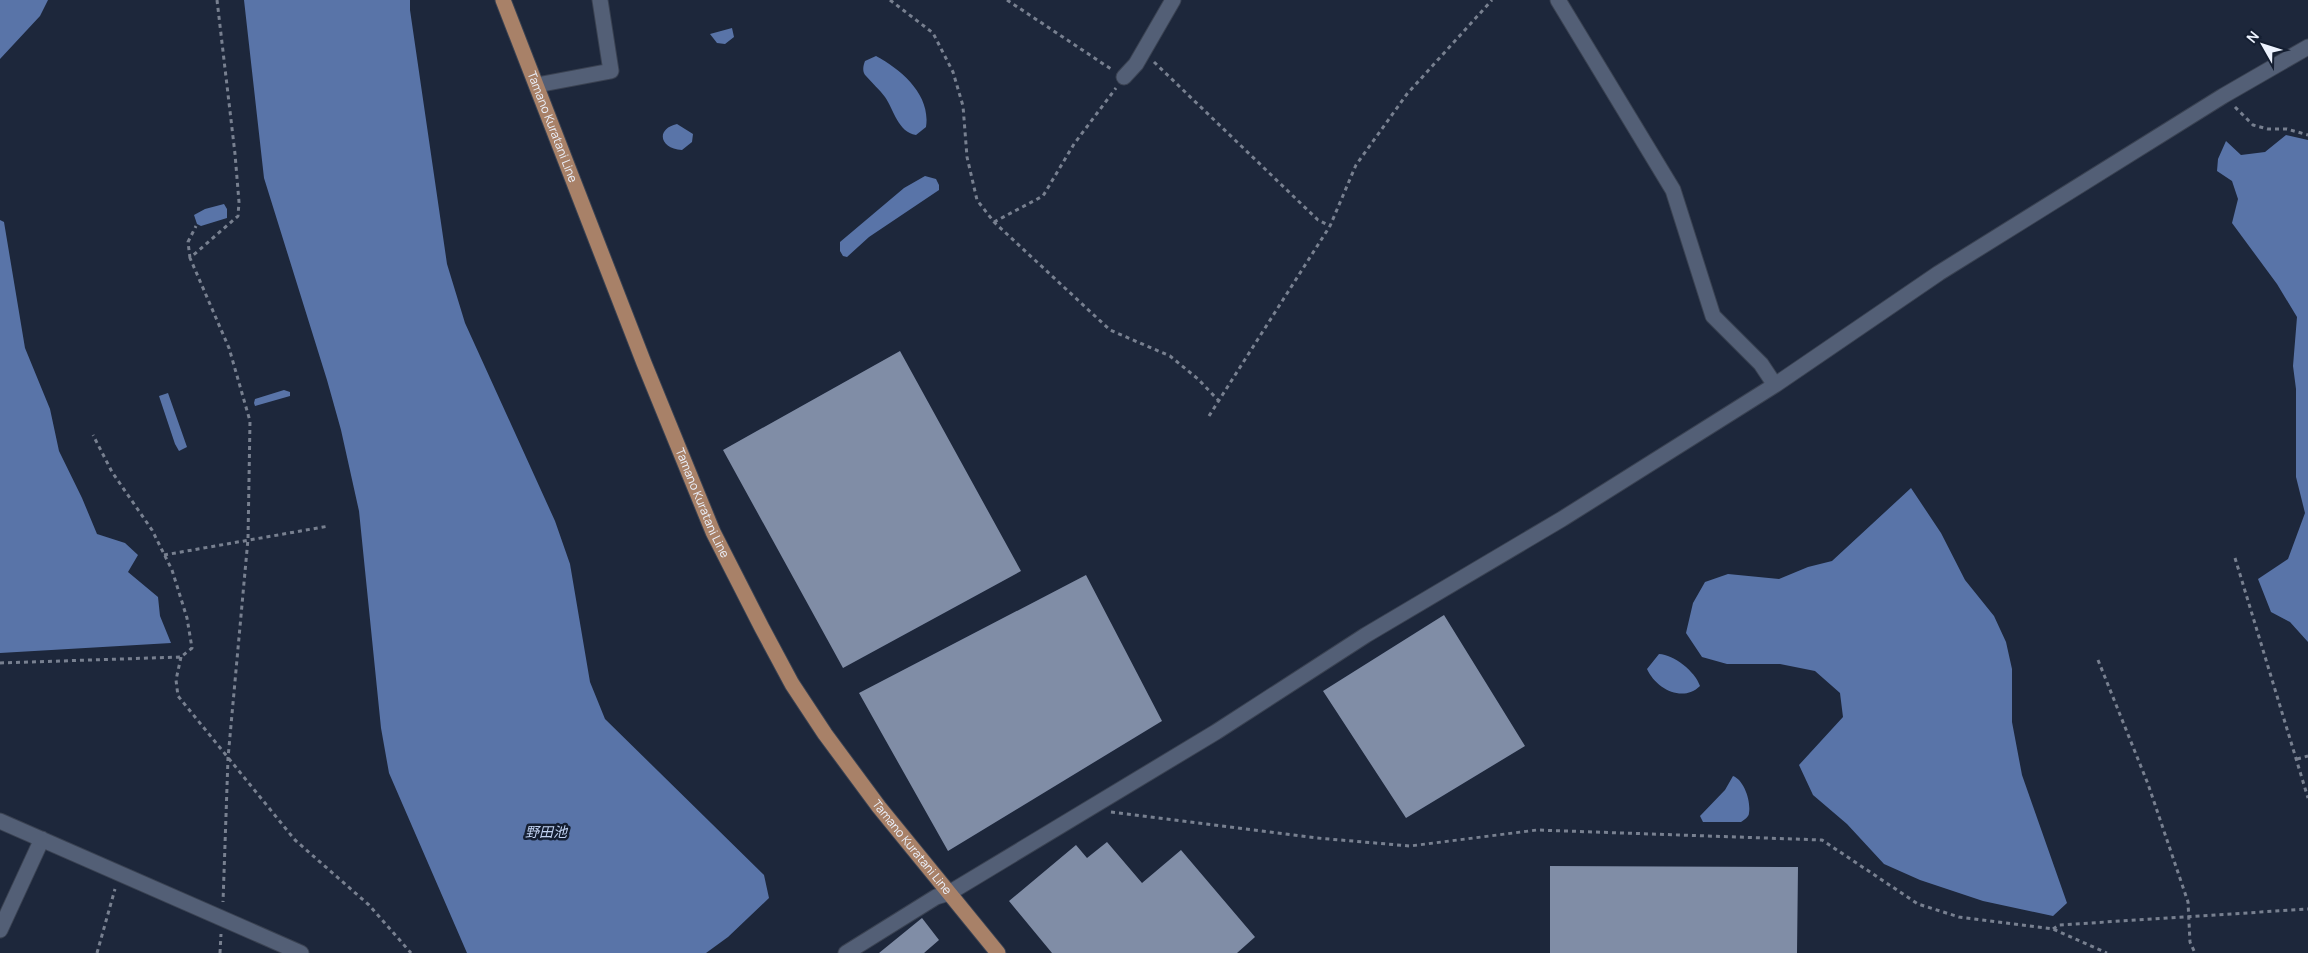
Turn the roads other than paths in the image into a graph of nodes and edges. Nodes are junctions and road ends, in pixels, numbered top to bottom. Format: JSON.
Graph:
{"nodes":[{"id":1,"x":503,"y":0,"type":"edge"},
{"id":2,"x":600,"y":0,"type":"edge"},
{"id":3,"x":1173,"y":0,"type":"edge"},
{"id":4,"x":1558,"y":0,"type":"edge"},
{"id":5,"x":2308,"y":47,"type":"edge"},
{"id":6,"x":1124,"y":77,"type":"road end"},
{"id":7,"x":537,"y":85,"type":"junction"},
{"id":8,"x":1775,"y":385,"type":"junction"},
{"id":9,"x":0,"y":821,"type":"edge"},
{"id":10,"x":42,"y":840,"type":"junction"},
{"id":11,"x":949,"y":893,"type":"junction"},
{"id":12,"x":0,"y":930,"type":"edge"},
{"id":13,"x":301,"y":953,"type":"edge"},
{"id":14,"x":846,"y":953,"type":"edge"},
{"id":15,"x":998,"y":953,"type":"edge"}],
"edges":[{"from":1,"to":7,"type":"main road","name":"Tamano Kuratani Line"},
{"from":2,"to":7,"type":"street"},
{"from":3,"to":6,"type":"street"},
{"from":4,"to":8,"type":"street"},
{"from":5,"to":8,"type":"street"},
{"from":7,"to":11,"type":"main road","name":"Tamano Kuratani Line"},
{"from":8,"to":11,"type":"street"},
{"from":9,"to":10,"type":"street"},
{"from":10,"to":12,"type":"street"},
{"from":10,"to":13,"type":"street"},
{"from":11,"to":14,"type":"street"},
{"from":11,"to":15,"type":"main road","name":"Tamano Kuratani Line"}]}
